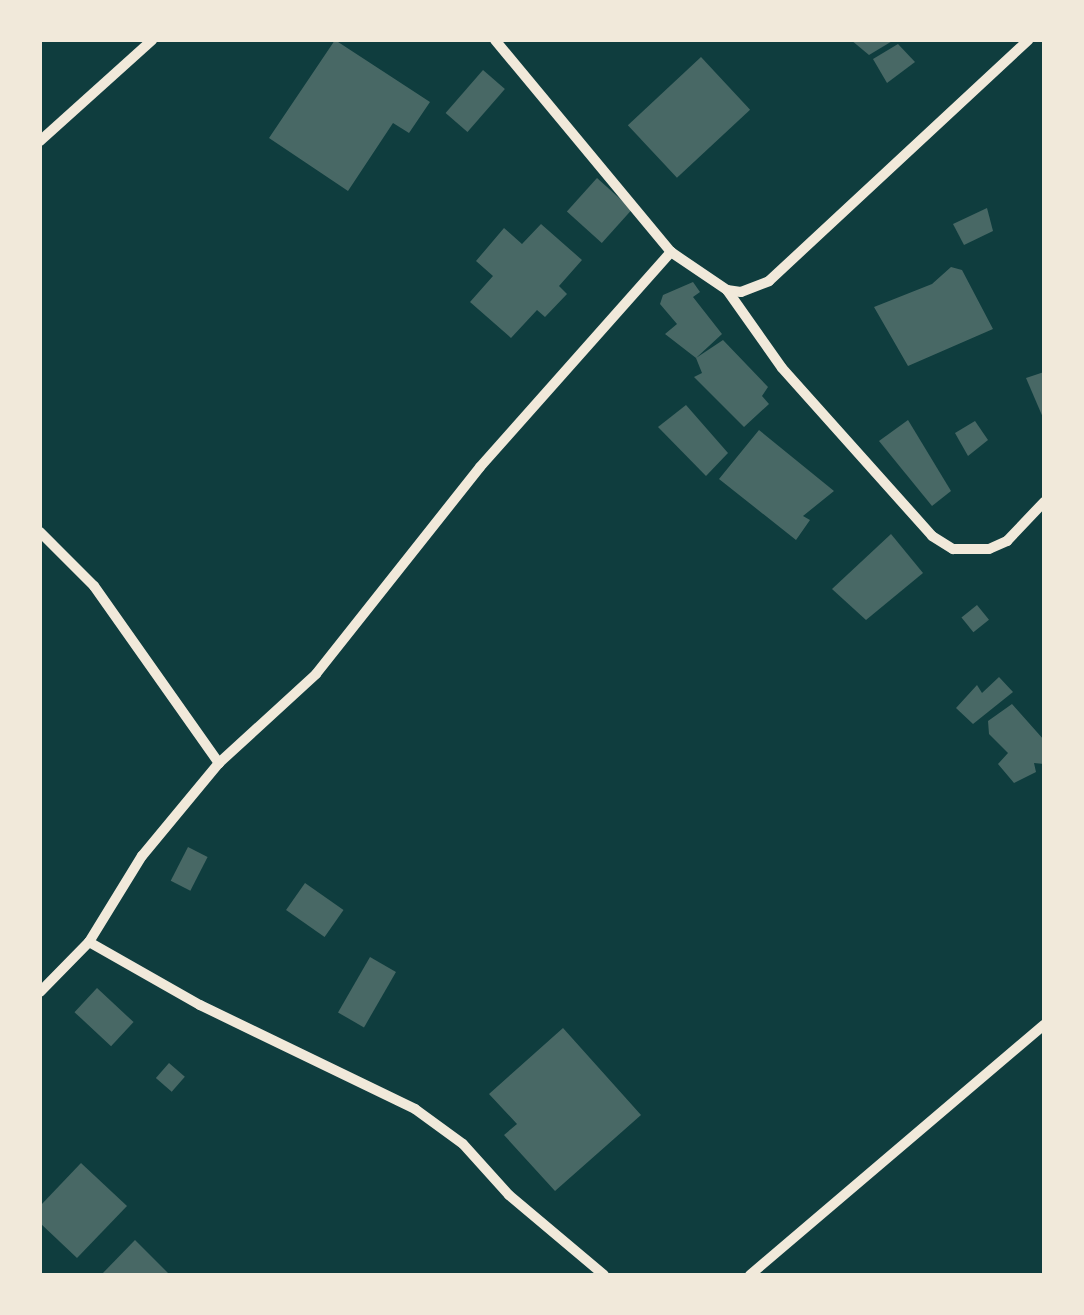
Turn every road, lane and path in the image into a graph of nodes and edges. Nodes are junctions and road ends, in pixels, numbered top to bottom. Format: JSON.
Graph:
{"nodes":[{"id":1,"x":152,"y":40,"type":"edge"},
{"id":2,"x":495,"y":40,"type":"edge"},
{"id":3,"x":1028,"y":40,"type":"edge"},
{"id":4,"x":40,"y":142,"type":"edge"},
{"id":5,"x":672,"y":252,"type":"junction"},
{"id":6,"x":727,"y":290,"type":"junction"},
{"id":7,"x":1044,"y":502,"type":"edge"},
{"id":8,"x":40,"y":532,"type":"edge"},
{"id":9,"x":219,"y":762,"type":"junction"},
{"id":10,"x":88,"y":942,"type":"junction"},
{"id":11,"x":40,"y":992,"type":"edge"},
{"id":12,"x":1044,"y":1025,"type":"edge"},
{"id":13,"x":604,"y":1275,"type":"edge"},
{"id":14,"x":750,"y":1275,"type":"edge"}],
"edges":[{"from":1,"to":4,"type":"street"},
{"from":2,"to":5,"type":"street"},
{"from":3,"to":6,"type":"street"},
{"from":5,"to":6,"type":"street"},
{"from":5,"to":9,"type":"street"},
{"from":6,"to":7,"type":"street"},
{"from":8,"to":9,"type":"street"},
{"from":9,"to":10,"type":"street"},
{"from":10,"to":11,"type":"street"},
{"from":10,"to":13,"type":"street"},
{"from":12,"to":14,"type":"street"}]}
